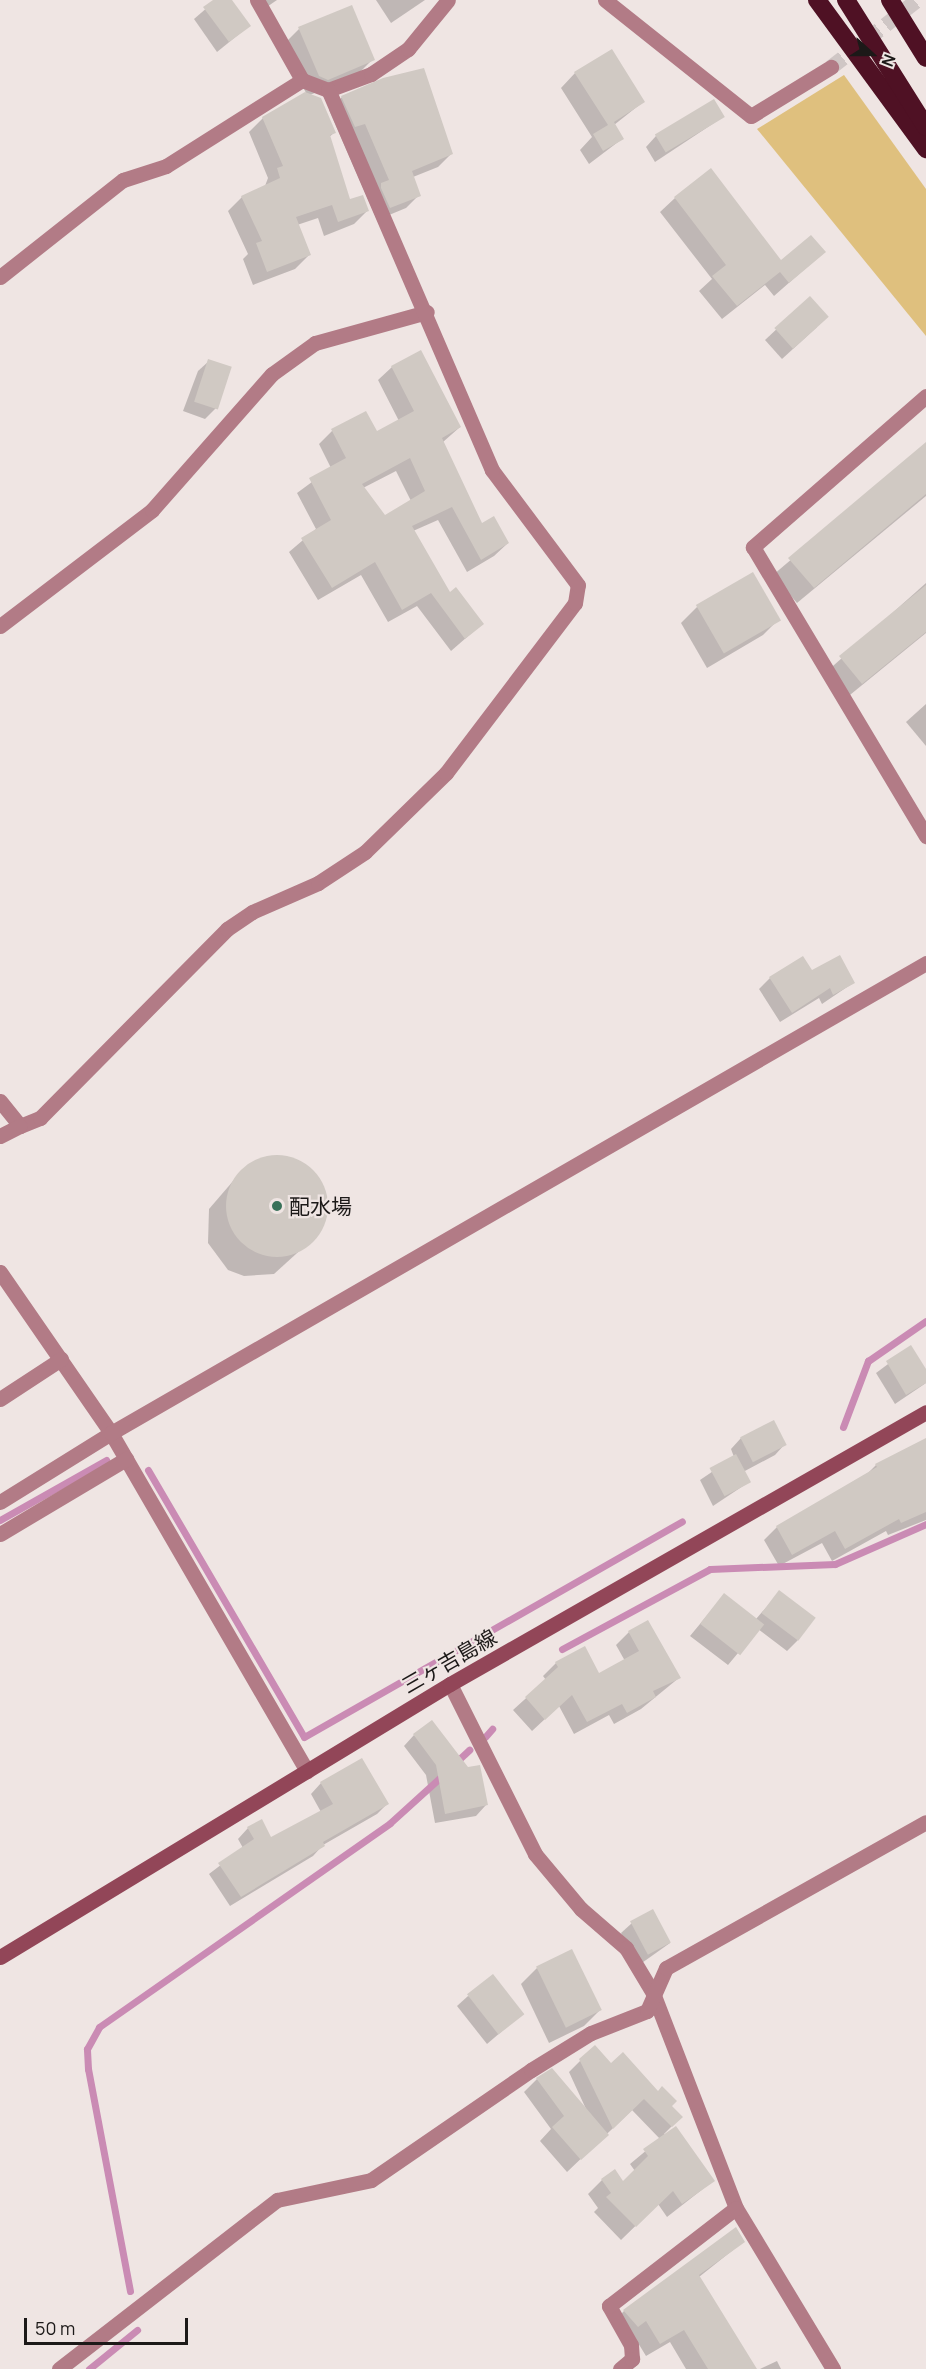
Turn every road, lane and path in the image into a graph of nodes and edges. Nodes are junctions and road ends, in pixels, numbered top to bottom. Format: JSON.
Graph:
{"nodes":[{"id":1,"x":256,"y":0,"type":"edge"},
{"id":2,"x":448,"y":0,"type":"edge"},
{"id":3,"x":605,"y":0,"type":"edge"},
{"id":4,"x":817,"y":0,"type":"edge"},
{"id":5,"x":846,"y":0,"type":"edge"},
{"id":6,"x":890,"y":0,"type":"edge"},
{"id":7,"x":899,"y":0,"type":"edge"},
{"id":8,"x":926,"y":46,"type":"edge"},
{"id":9,"x":926,"y":58,"type":"edge"},
{"id":10,"x":831,"y":67,"type":"tunnel mouth"},
{"id":11,"x":302,"y":80,"type":"junction"},
{"id":12,"x":328,"y":90,"type":"junction"},
{"id":13,"x":926,"y":127,"type":"edge"},
{"id":14,"x":926,"y":149,"type":"edge"},
{"id":15,"x":0,"y":277,"type":"edge"},
{"id":16,"x":427,"y":312,"type":"junction"},
{"id":17,"x":926,"y":396,"type":"edge"},
{"id":18,"x":0,"y":626,"type":"edge"},
{"id":19,"x":926,"y":836,"type":"edge"},
{"id":20,"x":926,"y":963,"type":"edge"},
{"id":21,"x":0,"y":1101,"type":"edge"},
{"id":22,"x":20,"y":1126,"type":"junction"},
{"id":23,"x":0,"y":1136,"type":"edge"},
{"id":24,"x":0,"y":1272,"type":"edge"},
{"id":25,"x":61,"y":1359,"type":"junction"},
{"id":26,"x":0,"y":1399,"type":"edge"},
{"id":27,"x":926,"y":1412,"type":"edge"},
{"id":28,"x":111,"y":1433,"type":"junction"},
{"id":29,"x":126,"y":1460,"type":"junction"},
{"id":30,"x":0,"y":1502,"type":"edge"},
{"id":31,"x":0,"y":1534,"type":"edge"},
{"id":32,"x":450,"y":1684,"type":"junction"},
{"id":33,"x":307,"y":1771,"type":"junction"},
{"id":34,"x":926,"y":1822,"type":"edge"},
{"id":35,"x":0,"y":1957,"type":"edge"},
{"id":36,"x":653,"y":1993,"type":"junction"},
{"id":37,"x":736,"y":2208,"type":"junction"},
{"id":38,"x":59,"y":2369,"type":"edge"},
{"id":39,"x":620,"y":2369,"type":"edge"},
{"id":40,"x":833,"y":2369,"type":"edge"}],
"edges":[{"from":1,"to":11,"type":"street"},
{"from":2,"to":12,"type":"street"},
{"from":3,"to":10,"type":"street"},
{"from":4,"to":14,"type":"highway"},
{"from":5,"to":13,"type":"highway"},
{"from":6,"to":9,"type":"highway"},
{"from":7,"to":8,"type":"highway"},
{"from":11,"to":12,"type":"street"},
{"from":11,"to":15,"type":"street"},
{"from":12,"to":16,"type":"street"},
{"from":16,"to":18,"type":"street"},
{"from":16,"to":22,"type":"street"},
{"from":17,"to":19,"type":"street"},
{"from":20,"to":28,"type":"street"},
{"from":21,"to":22,"type":"street"},
{"from":22,"to":23,"type":"street"},
{"from":24,"to":25,"type":"street"},
{"from":25,"to":26,"type":"street"},
{"from":25,"to":28,"type":"street"},
{"from":27,"to":32,"type":"main road","name":"三ヶ吉島線"},
{"from":28,"to":29,"type":"street"},
{"from":28,"to":30,"type":"street"},
{"from":29,"to":31,"type":"street"},
{"from":29,"to":33,"type":"street"},
{"from":32,"to":33,"type":"main road","name":"三ヶ吉島線"},
{"from":32,"to":36,"type":"street"},
{"from":33,"to":35,"type":"main road","name":"三ヶ吉島線"},
{"from":34,"to":36,"type":"street"},
{"from":36,"to":37,"type":"street"},
{"from":36,"to":38,"type":"street"},
{"from":37,"to":39,"type":"street"},
{"from":37,"to":40,"type":"street"}]}
